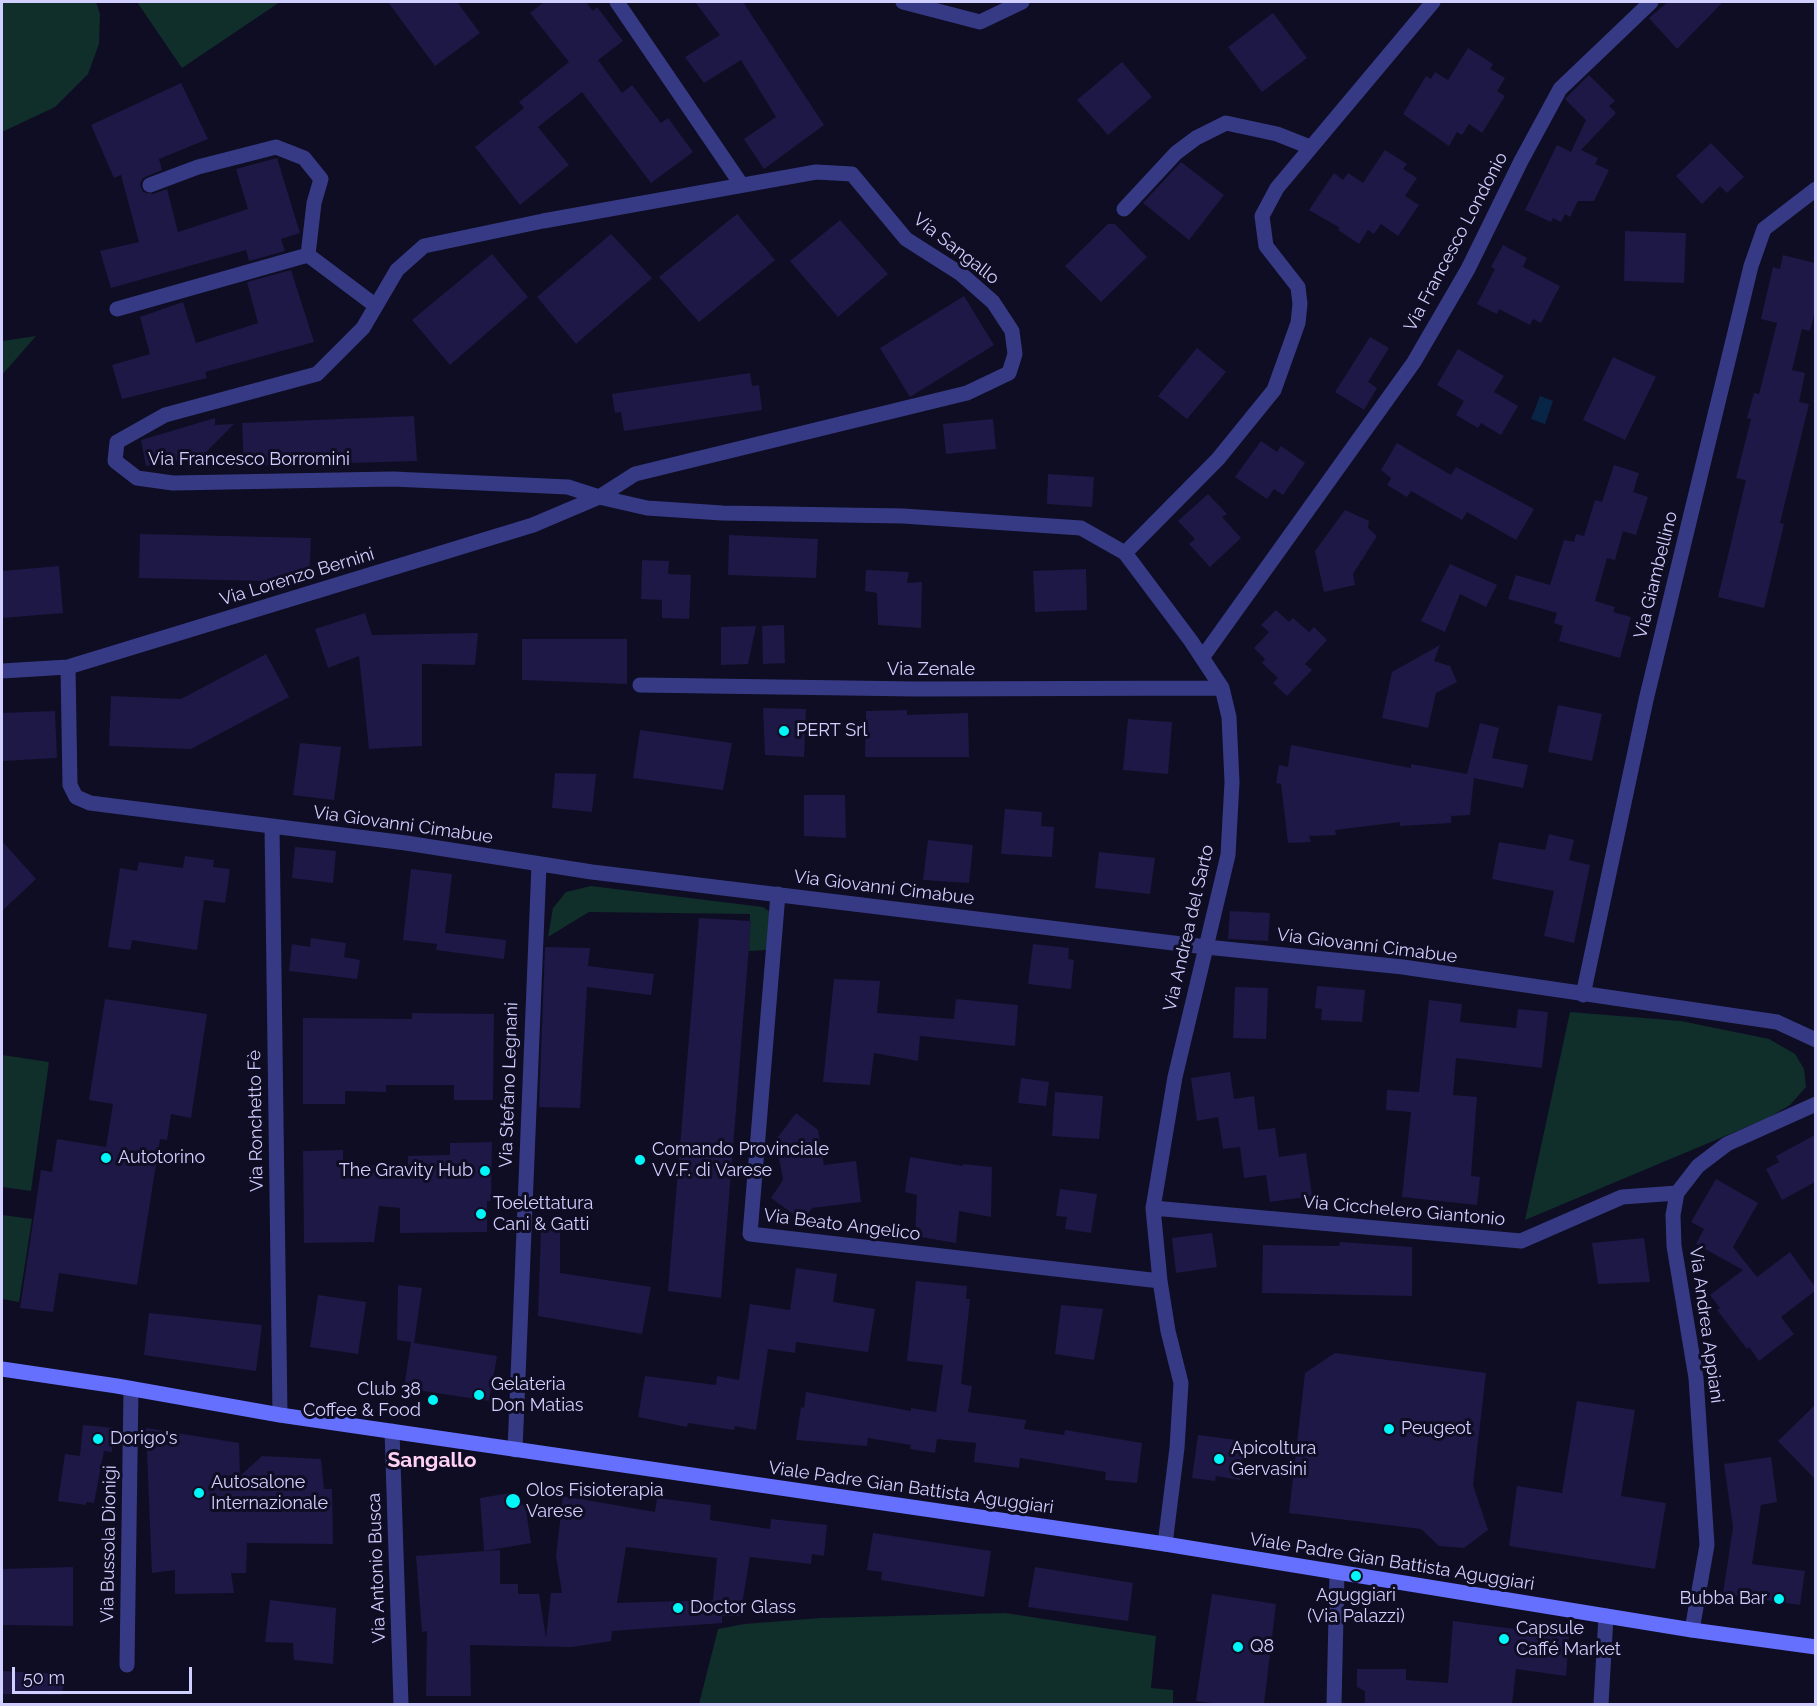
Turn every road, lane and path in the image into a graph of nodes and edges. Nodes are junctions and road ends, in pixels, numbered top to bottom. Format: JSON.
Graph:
{"nodes":[{"id":1,"x":617,"y":2,"type":"edge"},
{"id":2,"x":903,"y":2,"type":"edge"},
{"id":3,"x":1022,"y":2,"type":"edge"},
{"id":4,"x":1433,"y":2,"type":"edge"},
{"id":5,"x":1651,"y":2,"type":"edge"},
{"id":6,"x":1310,"y":147,"type":"junction"},
{"id":7,"x":150,"y":184,"type":"dead end"},
{"id":8,"x":741,"y":184,"type":"junction"},
{"id":9,"x":1815,"y":189,"type":"edge"},
{"id":10,"x":1124,"y":209,"type":"dead end"},
{"id":11,"x":308,"y":255,"type":"junction"},
{"id":12,"x":376,"y":306,"type":"junction"},
{"id":13,"x":117,"y":309,"type":"dead end"},
{"id":14,"x":599,"y":497,"type":"junction"},
{"id":15,"x":1125,"y":553,"type":"junction"},
{"id":16,"x":1202,"y":658,"type":"junction"},
{"id":17,"x":68,"y":667,"type":"junction"},
{"id":18,"x":2,"y":671,"type":"edge"},
{"id":19,"x":640,"y":685,"type":"dead end"},
{"id":20,"x":1222,"y":688,"type":"junction"},
{"id":21,"x":272,"y":826,"type":"junction"},
{"id":22,"x":539,"y":865,"type":"junction"},
{"id":23,"x":778,"y":894,"type":"junction"},
{"id":24,"x":1206,"y":947,"type":"junction"},
{"id":25,"x":1583,"y":995,"type":"junction"},
{"id":26,"x":1815,"y":1040,"type":"edge"},
{"id":27,"x":1815,"y":1104,"type":"edge"},
{"id":28,"x":1677,"y":1193,"type":"junction"},
{"id":29,"x":1154,"y":1208,"type":"junction"},
{"id":30,"x":1160,"y":1281,"type":"junction"},
{"id":31,"x":2,"y":1369,"type":"edge"},
{"id":32,"x":131,"y":1389,"type":"junction"},
{"id":33,"x":280,"y":1415,"type":"junction"},
{"id":34,"x":392,"y":1431,"type":"junction"},
{"id":35,"x":515,"y":1450,"type":"junction"},
{"id":36,"x":1165,"y":1544,"type":"junction"},
{"id":37,"x":1337,"y":1574,"type":"junction"},
{"id":38,"x":1606,"y":1616,"type":"junction"},
{"id":39,"x":1692,"y":1630,"type":"junction"},
{"id":40,"x":1815,"y":1647,"type":"edge"},
{"id":41,"x":127,"y":1665,"type":"dead end"},
{"id":42,"x":401,"y":1704,"type":"edge"},
{"id":43,"x":1334,"y":1704,"type":"edge"},
{"id":44,"x":1601,"y":1704,"type":"edge"}],
"edges":[{"from":1,"to":8,"type":"street"},
{"from":2,"to":3,"type":"street"},
{"from":4,"to":6,"type":"street"},
{"from":5,"to":16,"type":"street","name":"Via Francesco Londonio"},
{"from":6,"to":10,"type":"street"},
{"from":6,"to":15,"type":"street"},
{"from":7,"to":11,"type":"street"},
{"from":8,"to":12,"type":"street","name":"Via Francesco Borromini"},
{"from":8,"to":14,"type":"street","name":"Via Sangallo"},
{"from":9,"to":25,"type":"street","name":"Via Giambellino"},
{"from":11,"to":12,"type":"street"},
{"from":11,"to":13,"type":"street"},
{"from":12,"to":14,"type":"street","name":"Via Francesco Borromini"},
{"from":14,"to":15,"type":"street"},
{"from":14,"to":17,"type":"street","name":"Via Lorenzo Bernini"},
{"from":15,"to":16,"type":"street","name":"Via Andrea del Sarto"},
{"from":16,"to":20,"type":"street","name":"Via Andrea del Sarto"},
{"from":17,"to":18,"type":"street","name":"Via Lorenzo Bernini"},
{"from":17,"to":21,"type":"street","name":"Via Giovanni Cimabue"},
{"from":19,"to":20,"type":"street","name":"Via Zenale"},
{"from":20,"to":24,"type":"street","name":"Via Andrea del Sarto"},
{"from":21,"to":22,"type":"street","name":"Via Giovanni Cimabue"},
{"from":21,"to":33,"type":"street","name":"Via Ronchetto Fè"},
{"from":22,"to":23,"type":"street","name":"Via Giovanni Cimabue"},
{"from":22,"to":35,"type":"street","name":"Via Stefano Legnani"},
{"from":23,"to":24,"type":"street","name":"Via Giovanni Cimabue"},
{"from":23,"to":30,"type":"street","name":"Via Beato Angelico"},
{"from":24,"to":25,"type":"street","name":"Via Giovanni Cimabue"},
{"from":24,"to":29,"type":"street","name":"Via Andrea del Sarto"},
{"from":25,"to":26,"type":"street","name":"Via Giovanni Cimabue"},
{"from":27,"to":28,"type":"street"},
{"from":28,"to":29,"type":"street","name":"Via Cicchelero Giantonio"},
{"from":28,"to":39,"type":"street","name":"Via Andrea Appiani"},
{"from":29,"to":30,"type":"street","name":"Via Andrea del Sarto"},
{"from":30,"to":36,"type":"street","name":"Via Andrea del Sarto"},
{"from":31,"to":32,"type":"main road","name":"Viale Padre Gian Battista Aguggiari"},
{"from":32,"to":33,"type":"main road","name":"Viale Padre Gian Battista Aguggiari"},
{"from":32,"to":41,"type":"street","name":"Via Bussola Dionigi"},
{"from":33,"to":34,"type":"main road","name":"Viale Padre Gian Battista Aguggiari"},
{"from":34,"to":35,"type":"main road","name":"Viale Padre Gian Battista Aguggiari"},
{"from":34,"to":42,"type":"street","name":"Via Antonio Busca"},
{"from":35,"to":36,"type":"main road","name":"Viale Padre Gian Battista Aguggiari"},
{"from":36,"to":37,"type":"main road","name":"Viale Padre Gian Battista Aguggiari"},
{"from":37,"to":38,"type":"main road","name":"Viale Padre Gian Battista Aguggiari"},
{"from":37,"to":43,"type":"street"},
{"from":38,"to":39,"type":"main road","name":"Viale Padre Gian Battista Aguggiari"},
{"from":38,"to":44,"type":"street"},
{"from":39,"to":40,"type":"main road","name":"Viale Padre Gian Battista Aguggiari"}]}
